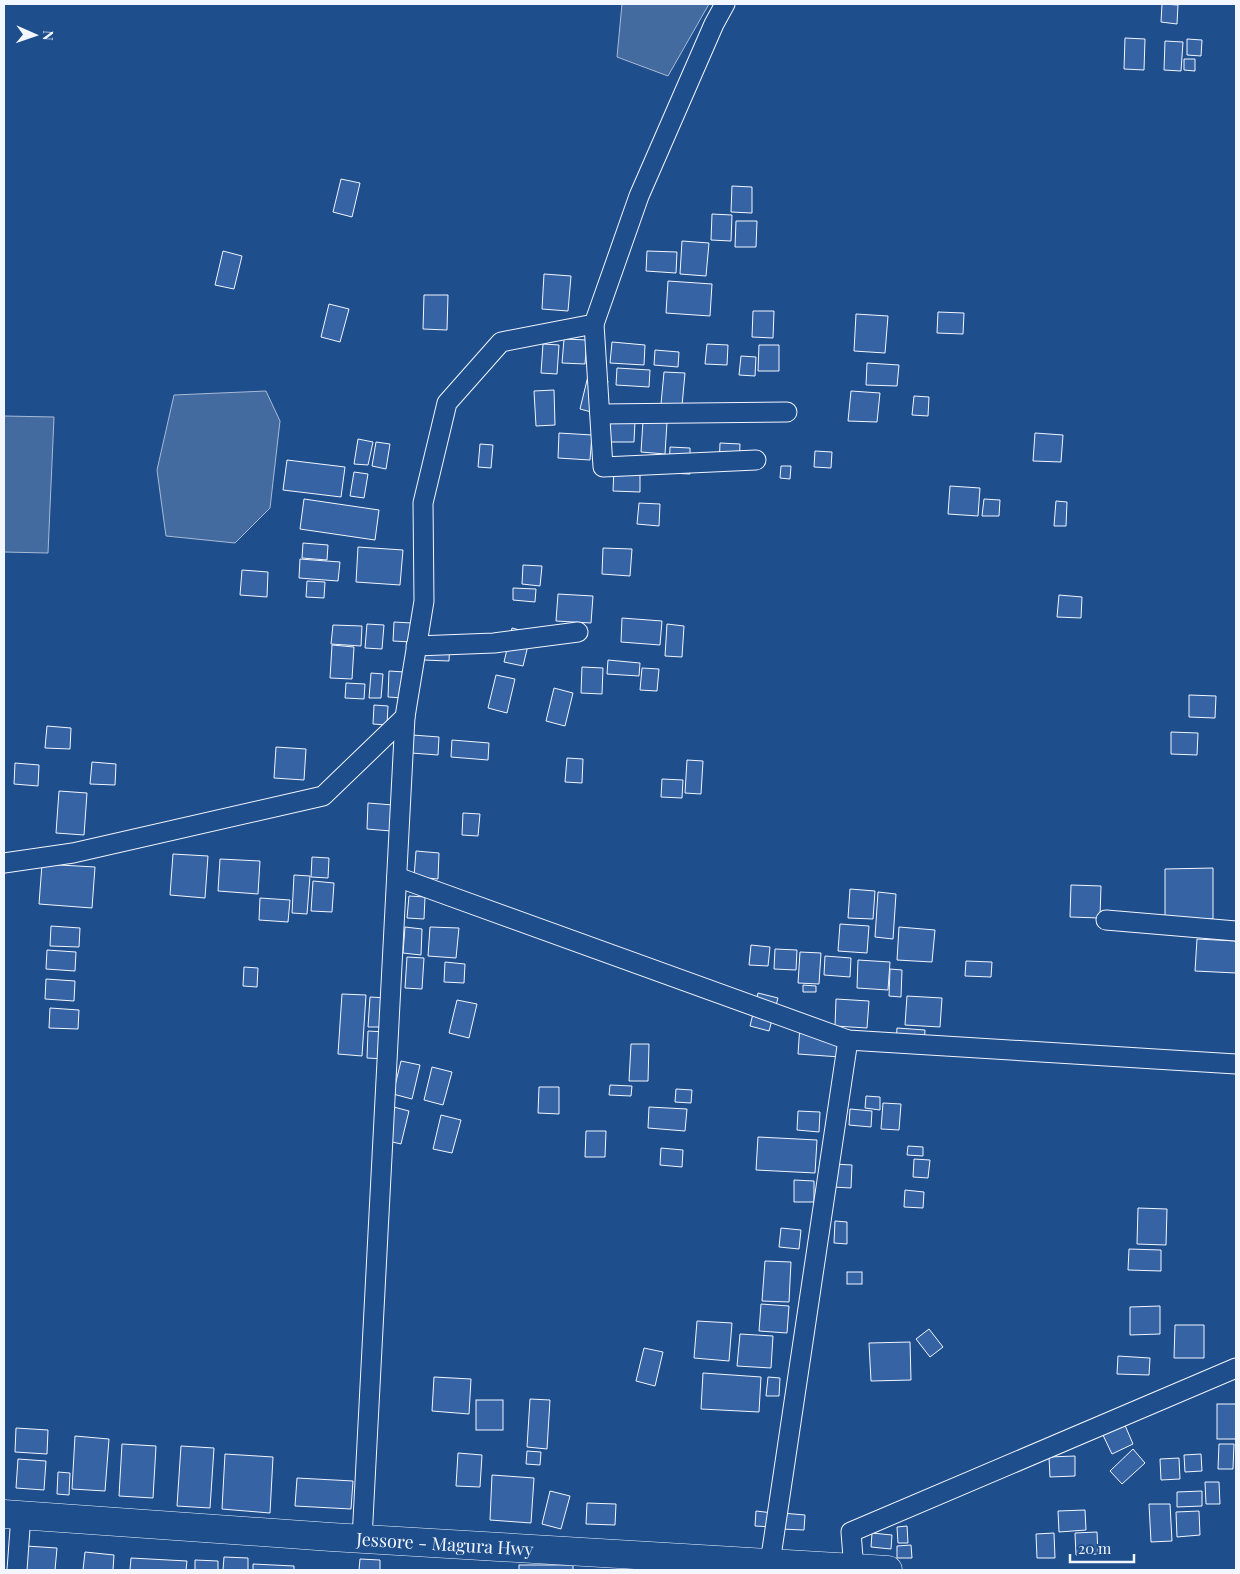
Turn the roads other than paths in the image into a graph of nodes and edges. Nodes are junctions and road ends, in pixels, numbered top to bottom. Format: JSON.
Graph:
{"nodes":[{"id":1,"x":725,"y":4,"type":"edge"},
{"id":2,"x":594,"y":324,"type":"junction"},
{"id":3,"x":787,"y":412,"type":"dead end"},
{"id":4,"x":600,"y":414,"type":"junction"},
{"id":5,"x":756,"y":460,"type":"dead end"},
{"id":6,"x":578,"y":632,"type":"dead end"},
{"id":7,"x":416,"y":646,"type":"junction"},
{"id":8,"x":405,"y":717,"type":"junction"},
{"id":9,"x":4,"y":863,"type":"edge"},
{"id":10,"x":396,"y":876,"type":"junction"},
{"id":11,"x":1106,"y":920,"type":"dead end"},
{"id":12,"x":1236,"y":931,"type":"edge"},
{"id":13,"x":848,"y":1040,"type":"junction"},
{"id":14,"x":1236,"y":1064,"type":"edge"},
{"id":15,"x":1236,"y":1368,"type":"edge"},
{"id":16,"x":12,"y":1515,"type":"edge"},
{"id":17,"x":362,"y":1539,"type":"junction"},
{"id":18,"x":770,"y":1563,"type":"junction"},
{"id":19,"x":854,"y":1569,"type":"edge"},
{"id":20,"x":17,"y":1570,"type":"edge"},
{"id":21,"x":888,"y":1570,"type":"edge"}],
"edges":[{"from":1,"to":2,"type":"street"},
{"from":2,"to":4,"type":"street"},
{"from":2,"to":7,"type":"street"},
{"from":3,"to":4,"type":"street"},
{"from":4,"to":5,"type":"street"},
{"from":6,"to":7,"type":"street"},
{"from":7,"to":8,"type":"street"},
{"from":8,"to":9,"type":"street"},
{"from":8,"to":10,"type":"street"},
{"from":10,"to":13,"type":"street"},
{"from":10,"to":17,"type":"street"},
{"from":11,"to":12,"type":"street"},
{"from":13,"to":14,"type":"street"},
{"from":13,"to":18,"type":"street"},
{"from":15,"to":19,"type":"street"},
{"from":16,"to":17,"type":"highway","name":"Jessore - Magura Hwy"},
{"from":16,"to":20,"type":"street"},
{"from":17,"to":18,"type":"highway","name":"Jessore - Magura Hwy"},
{"from":18,"to":19,"type":"highway","name":"Jessore - Magura Hwy"},
{"from":19,"to":21,"type":"highway","name":"Jessore - Magura Hwy"}]}
